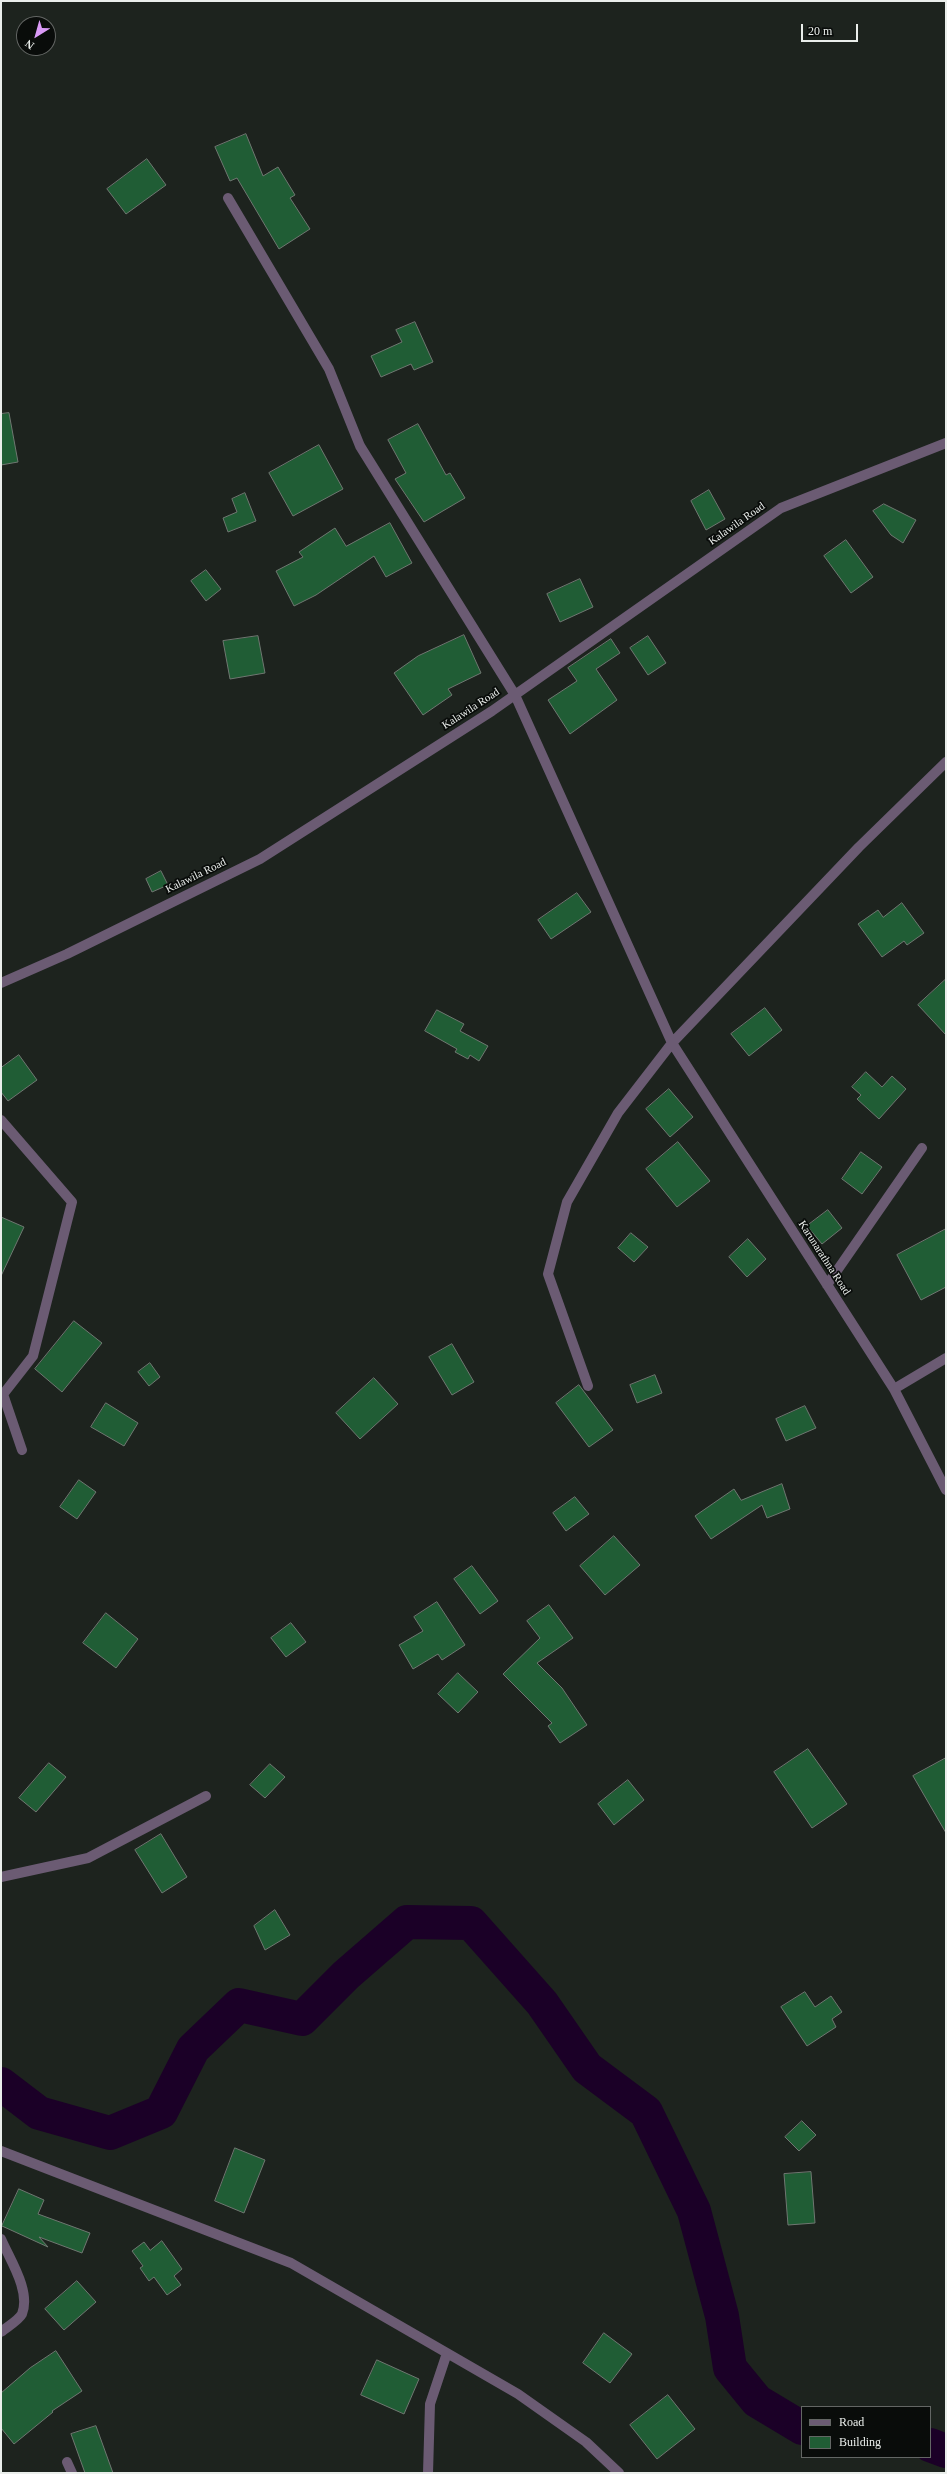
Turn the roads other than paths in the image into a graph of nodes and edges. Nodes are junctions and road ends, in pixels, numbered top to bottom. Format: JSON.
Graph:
{"nodes":[{"id":1,"x":228,"y":198,"type":"dead end"},
{"id":2,"x":946,"y":444,"type":"edge"},
{"id":3,"x":515,"y":695,"type":"junction"},
{"id":4,"x":946,"y":762,"type":"edge"},
{"id":5,"x":1,"y":983,"type":"edge"},
{"id":6,"x":672,"y":1043,"type":"junction"},
{"id":7,"x":1,"y":1120,"type":"edge"},
{"id":8,"x":922,"y":1148,"type":"dead end"},
{"id":9,"x":827,"y":1285,"type":"junction"},
{"id":10,"x":946,"y":1358,"type":"edge"},
{"id":11,"x":588,"y":1386,"type":"dead end"},
{"id":12,"x":894,"y":1389,"type":"junction"},
{"id":13,"x":2,"y":1395,"type":"edge"},
{"id":14,"x":22,"y":1450,"type":"dead end"},
{"id":15,"x":946,"y":1490,"type":"edge"},
{"id":16,"x":206,"y":1796,"type":"dead end"},
{"id":17,"x":1,"y":1877,"type":"edge"},
{"id":18,"x":1,"y":2151,"type":"edge"},
{"id":19,"x":1,"y":2239,"type":"edge"},
{"id":20,"x":1,"y":2332,"type":"edge"},
{"id":21,"x":447,"y":2353,"type":"junction"},
{"id":22,"x":67,"y":2462,"type":"dead end"},
{"id":23,"x":72,"y":2473,"type":"edge"},
{"id":24,"x":428,"y":2473,"type":"edge"},
{"id":25,"x":619,"y":2473,"type":"edge"}],
"edges":[{"from":1,"to":3,"type":"street","name":"Karunarathna Road"},
{"from":2,"to":3,"type":"street","name":"Kalawila Road"},
{"from":3,"to":5,"type":"street","name":"Kalawila Road"},
{"from":3,"to":6,"type":"street","name":"Karunarathna Road"},
{"from":4,"to":6,"type":"street"},
{"from":6,"to":9,"type":"street","name":"Karunarathna Road"},
{"from":6,"to":11,"type":"street"},
{"from":7,"to":13,"type":"street"},
{"from":8,"to":9,"type":"street"},
{"from":9,"to":12,"type":"street","name":"Karunarathna Road"},
{"from":10,"to":12,"type":"street"},
{"from":12,"to":15,"type":"street","name":"Karunarathna Road"},
{"from":13,"to":14,"type":"street"},
{"from":16,"to":17,"type":"street"},
{"from":18,"to":21,"type":"street"},
{"from":19,"to":20,"type":"street"},
{"from":21,"to":24,"type":"street"},
{"from":21,"to":25,"type":"street"},
{"from":22,"to":23,"type":"street"}]}
